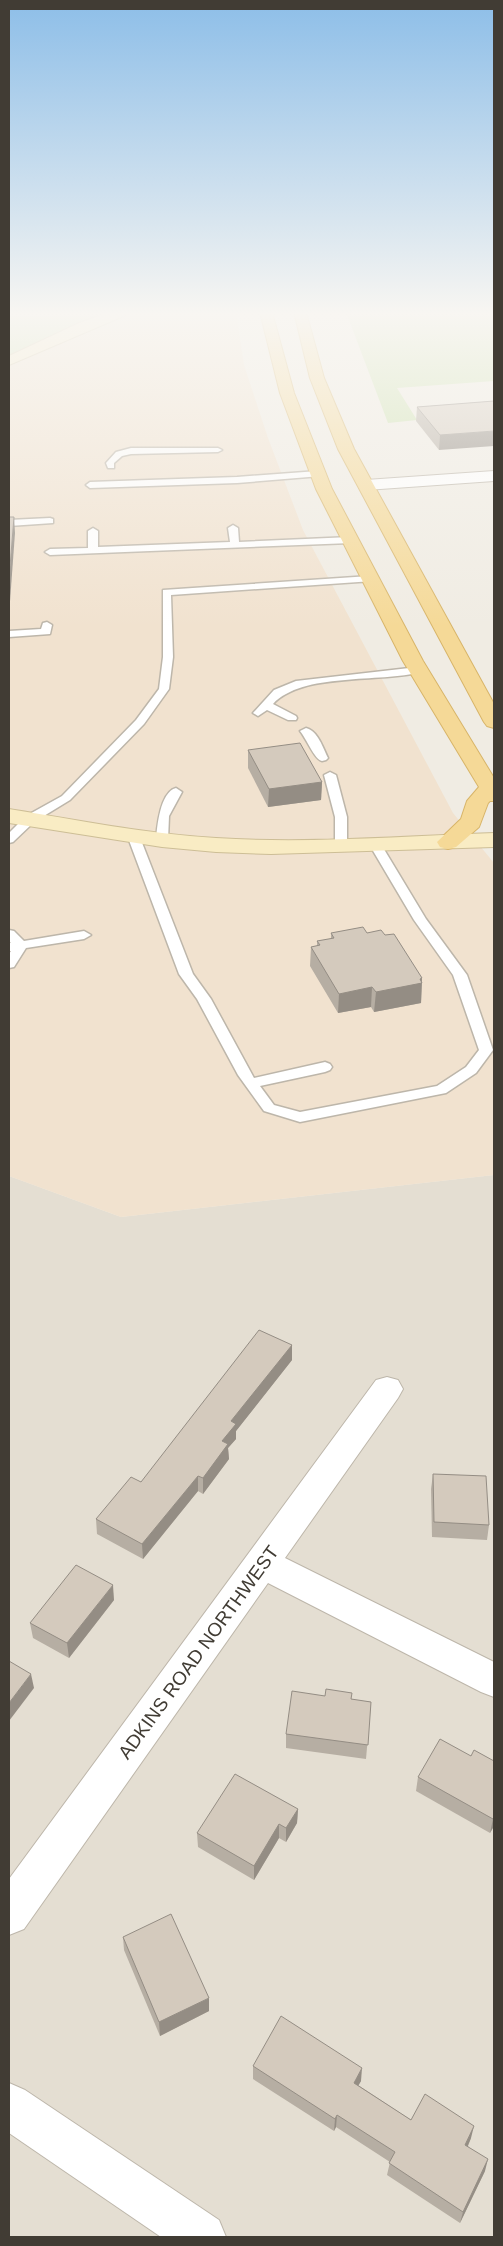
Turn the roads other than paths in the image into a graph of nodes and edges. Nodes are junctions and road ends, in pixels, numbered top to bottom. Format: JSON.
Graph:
{"nodes":[{"id":1,"x":296,"y":417,"type":"edge"},
{"id":2,"x":332,"y":417,"type":"edge"},
{"id":3,"x":218,"y":450,"type":"dead end"},
{"id":4,"x":111,"y":466,"type":"dead end"},
{"id":5,"x":318,"y":474,"type":"junction"},
{"id":6,"x":93,"y":475,"type":"dead end"},
{"id":7,"x":494,"y":476,"type":"edge"},
{"id":8,"x":90,"y":485,"type":"junction"},
{"id":9,"x":366,"y":485,"type":"junction"},
{"id":10,"x":82,"y":492,"type":"dead end"},
{"id":11,"x":50,"y":521,"type":"dead end"},
{"id":12,"x":9,"y":523,"type":"edge"},
{"id":13,"x":233,"y":528,"type":"dead end"},
{"id":14,"x":94,"y":531,"type":"dead end"},
{"id":15,"x":350,"y":540,"type":"junction"},
{"id":16,"x":235,"y":546,"type":"junction"},
{"id":17,"x":93,"y":551,"type":"junction"},
{"id":18,"x":50,"y":552,"type":"dead end"},
{"id":19,"x":370,"y":578,"type":"junction"},
{"id":20,"x":47,"y":625,"type":"dead end"},
{"id":21,"x":9,"y":634,"type":"edge"},
{"id":22,"x":418,"y":670,"type":"junction"},
{"id":23,"x":292,"y":718,"type":"dead end"},
{"id":24,"x":494,"y":722,"type":"edge"},
{"id":25,"x":306,"y":732,"type":"dead end"},
{"id":26,"x":322,"y":758,"type":"dead end"},
{"id":27,"x":330,"y":775,"type":"dead end"},
{"id":28,"x":176,"y":792,"type":"dead end"},
{"id":29,"x":492,"y":792,"type":"edge"},
{"id":30,"x":20,"y":817,"type":"edge"},
{"id":31,"x":133,"y":835,"type":"junction"},
{"id":32,"x":9,"y":839,"type":"edge"},
{"id":33,"x":162,"y":840,"type":"junction"},
{"id":34,"x":494,"y":840,"type":"edge"},
{"id":35,"x":448,"y":842,"type":"junction"},
{"id":36,"x":375,"y":844,"type":"junction"},
{"id":37,"x":341,"y":845,"type":"junction"},
{"id":38,"x":9,"y":934,"type":"edge"},
{"id":39,"x":84,"y":935,"type":"dead end"},
{"id":40,"x":15,"y":946,"type":"edge"},
{"id":41,"x":9,"y":964,"type":"edge"},
{"id":42,"x":325,"y":1067,"type":"dead end"},
{"id":43,"x":251,"y":1084,"type":"junction"},
{"id":44,"x":387,"y":1389,"type":"dead end"},
{"id":45,"x":261,"y":1563,"type":"junction"},
{"id":46,"x":494,"y":1680,"type":"edge"},
{"id":47,"x":9,"y":1914,"type":"edge"},
{"id":48,"x":9,"y":2106,"type":"edge"},
{"id":49,"x":202,"y":2237,"type":"edge"}],
"edges":[{"from":1,"to":5,"type":"main road"},
{"from":2,"to":9,"type":"main road"},
{"from":3,"to":4,"type":"lane"},
{"from":5,"to":8,"type":"lane"},
{"from":5,"to":15,"type":"main road"},
{"from":6,"to":8,"type":"lane"},
{"from":7,"to":9,"type":"street"},
{"from":8,"to":10,"type":"lane"},
{"from":9,"to":24,"type":"main road"},
{"from":11,"to":12,"type":"lane"},
{"from":13,"to":16,"type":"lane"},
{"from":14,"to":17,"type":"lane"},
{"from":15,"to":16,"type":"lane"},
{"from":15,"to":19,"type":"main road"},
{"from":16,"to":17,"type":"lane"},
{"from":17,"to":18,"type":"lane"},
{"from":19,"to":22,"type":"main road"},
{"from":19,"to":30,"type":"lane"},
{"from":20,"to":21,"type":"lane"},
{"from":22,"to":23,"type":"lane"},
{"from":22,"to":29,"type":"main road"},
{"from":25,"to":26,"type":"lane"},
{"from":27,"to":37,"type":"lane"},
{"from":28,"to":33,"type":"lane"},
{"from":29,"to":35,"type":"main road"},
{"from":30,"to":31,"type":"main road"},
{"from":30,"to":32,"type":"lane"},
{"from":31,"to":33,"type":"main road"},
{"from":31,"to":43,"type":"lane"},
{"from":33,"to":37,"type":"main road"},
{"from":34,"to":35,"type":"main road"},
{"from":35,"to":36,"type":"main road"},
{"from":36,"to":37,"type":"main road"},
{"from":36,"to":43,"type":"lane"},
{"from":38,"to":40,"type":"lane"},
{"from":39,"to":40,"type":"lane"},
{"from":40,"to":41,"type":"lane"},
{"from":42,"to":43,"type":"lane"},
{"from":44,"to":45,"type":"street","name":"ADKINS ROAD NORTHWEST"},
{"from":45,"to":46,"type":"street"},
{"from":45,"to":47,"type":"street","name":"ADKINS ROAD NORTHWEST"},
{"from":48,"to":49,"type":"street"}]}
